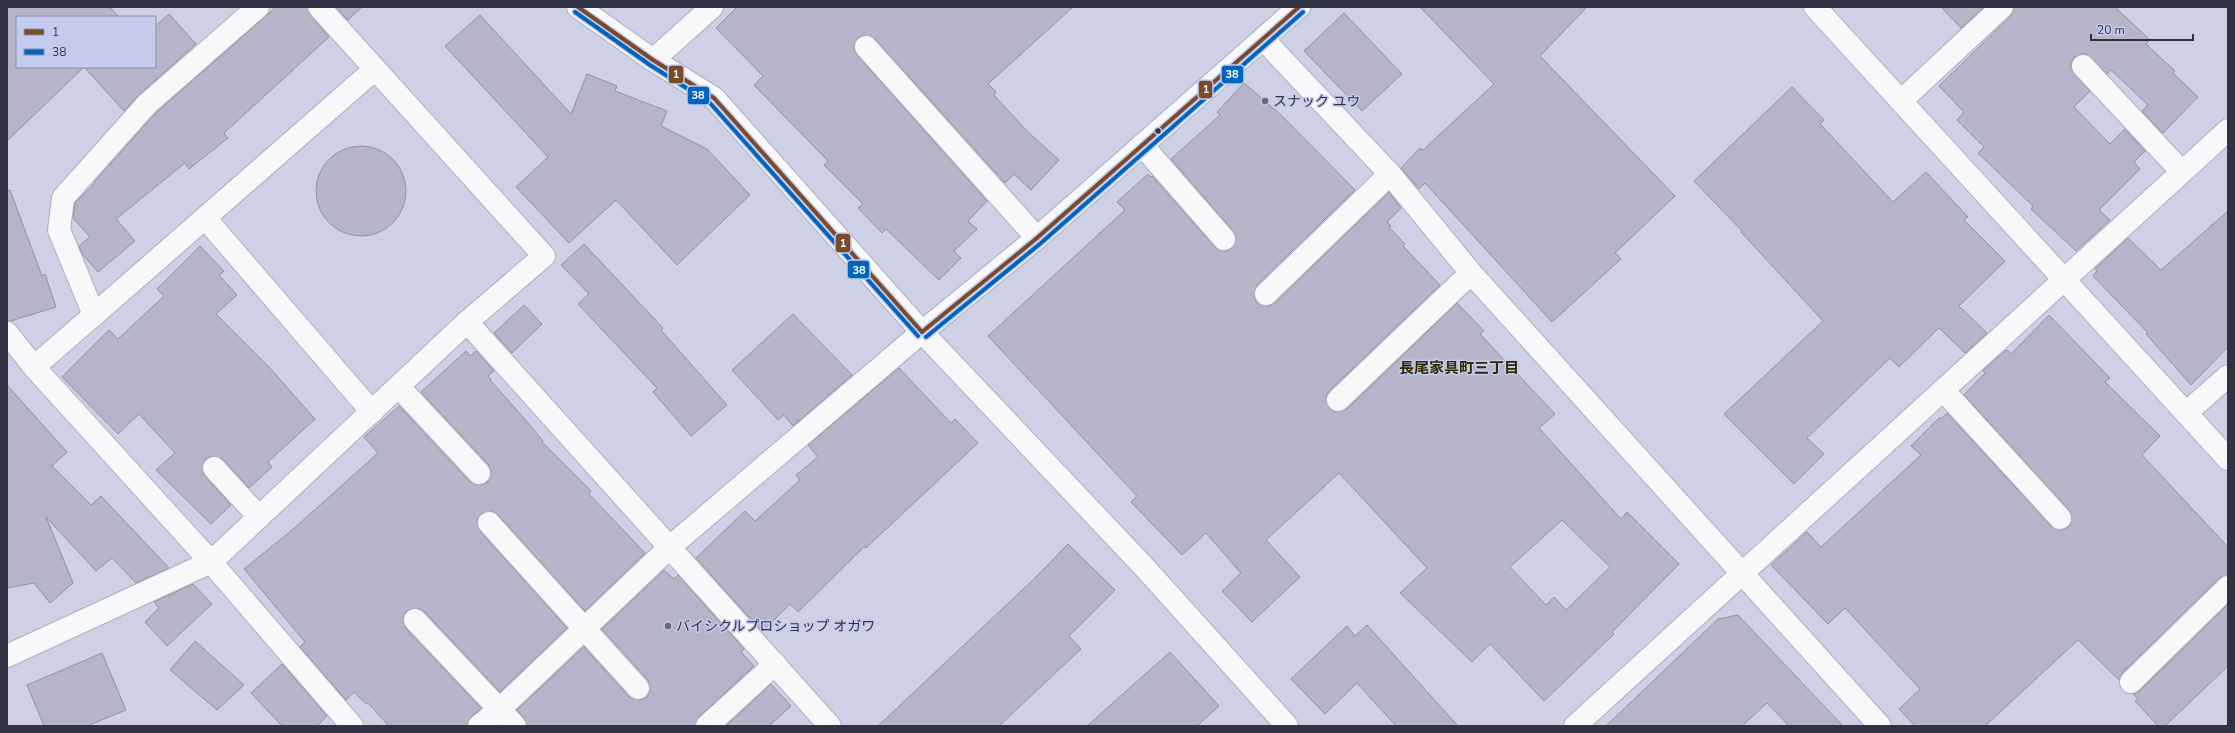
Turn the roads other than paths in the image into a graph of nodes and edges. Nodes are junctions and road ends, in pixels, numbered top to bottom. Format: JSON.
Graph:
{"nodes":[{"id":1,"x":258,"y":7,"type":"edge"},
{"id":2,"x":319,"y":7,"type":"edge"},
{"id":3,"x":578,"y":7,"type":"edge"},
{"id":4,"x":712,"y":7,"type":"edge"},
{"id":5,"x":1299,"y":7,"type":"edge"},
{"id":6,"x":1815,"y":7,"type":"edge"},
{"id":7,"x":2002,"y":7,"type":"edge"},
{"id":8,"x":1263,"y":38,"type":"junction"},
{"id":9,"x":866,"y":47,"type":"dead end"},
{"id":10,"x":653,"y":60,"type":"junction"},
{"id":11,"x":2083,"y":66,"type":"dead end"},
{"id":12,"x":374,"y":70,"type":"junction"},
{"id":13,"x":1901,"y":101,"type":"junction"},
{"id":14,"x":2228,"y":130,"type":"edge"},
{"id":15,"x":1142,"y":145,"type":"junction"},
{"id":16,"x":2182,"y":172,"type":"junction"},
{"id":17,"x":1390,"y":174,"type":"junction"},
{"id":18,"x":205,"y":218,"type":"junction"},
{"id":19,"x":1037,"y":238,"type":"junction"},
{"id":20,"x":1224,"y":239,"type":"dead end"},
{"id":21,"x":1471,"y":273,"type":"junction"},
{"id":22,"x":2064,"y":280,"type":"junction"},
{"id":23,"x":1266,"y":294,"type":"dead end"},
{"id":24,"x":94,"y":315,"type":"junction"},
{"id":25,"x":467,"y":322,"type":"junction"},
{"id":26,"x":922,"y":332,"type":"junction"},
{"id":27,"x":7,"y":333,"type":"edge"},
{"id":28,"x":34,"y":367,"type":"junction"},
{"id":29,"x":2228,"y":376,"type":"edge"},
{"id":30,"x":398,"y":387,"type":"junction"},
{"id":31,"x":1943,"y":390,"type":"junction"},
{"id":32,"x":1338,"y":400,"type":"dead end"},
{"id":33,"x":372,"y":412,"type":"junction"},
{"id":34,"x":2186,"y":413,"type":"junction"},
{"id":35,"x":2228,"y":459,"type":"edge"},
{"id":36,"x":214,"y":468,"type":"dead end"},
{"id":37,"x":479,"y":472,"type":"dead end"},
{"id":38,"x":259,"y":517,"type":"junction"},
{"id":39,"x":2060,"y":518,"type":"dead end"},
{"id":40,"x":489,"y":523,"type":"dead end"},
{"id":41,"x":670,"y":547,"type":"junction"},
{"id":42,"x":211,"y":562,"type":"junction"},
{"id":43,"x":1742,"y":574,"type":"junction"},
{"id":44,"x":2228,"y":586,"type":"edge"},
{"id":45,"x":415,"y":620,"type":"dead end"},
{"id":46,"x":583,"y":628,"type":"junction"},
{"id":47,"x":7,"y":656,"type":"edge"},
{"id":48,"x":774,"y":664,"type":"junction"},
{"id":49,"x":2131,"y":682,"type":"dead end"},
{"id":50,"x":638,"y":688,"type":"dead end"},
{"id":51,"x":500,"y":709,"type":"junction"},
{"id":52,"x":352,"y":726,"type":"edge"},
{"id":53,"x":479,"y":726,"type":"edge"},
{"id":54,"x":515,"y":726,"type":"edge"},
{"id":55,"x":707,"y":726,"type":"edge"},
{"id":56,"x":830,"y":726,"type":"edge"},
{"id":57,"x":1287,"y":726,"type":"edge"},
{"id":58,"x":1575,"y":726,"type":"edge"},
{"id":59,"x":1880,"y":726,"type":"edge"}],
"edges":[{"from":1,"to":24,"type":"street"},
{"from":2,"to":12,"type":"street"},
{"from":3,"to":10,"type":"street"},
{"from":4,"to":10,"type":"street"},
{"from":5,"to":8,"type":"street"},
{"from":6,"to":13,"type":"street"},
{"from":7,"to":13,"type":"street"},
{"from":8,"to":15,"type":"street"},
{"from":8,"to":17,"type":"street"},
{"from":9,"to":19,"type":"street"},
{"from":10,"to":26,"type":"street"},
{"from":11,"to":16,"type":"street"},
{"from":12,"to":18,"type":"street"},
{"from":12,"to":25,"type":"street"},
{"from":13,"to":22,"type":"street"},
{"from":14,"to":16,"type":"street"},
{"from":15,"to":19,"type":"street"},
{"from":15,"to":20,"type":"street"},
{"from":16,"to":22,"type":"street"},
{"from":17,"to":21,"type":"street"},
{"from":17,"to":23,"type":"street"},
{"from":18,"to":24,"type":"street"},
{"from":18,"to":33,"type":"street"},
{"from":19,"to":26,"type":"street"},
{"from":21,"to":32,"type":"street"},
{"from":21,"to":43,"type":"street"},
{"from":22,"to":31,"type":"street"},
{"from":22,"to":34,"type":"street"},
{"from":24,"to":28,"type":"street"},
{"from":25,"to":30,"type":"street"},
{"from":25,"to":41,"type":"street"},
{"from":26,"to":41,"type":"street"},
{"from":26,"to":57,"type":"street"},
{"from":27,"to":28,"type":"street"},
{"from":28,"to":42,"type":"street"},
{"from":29,"to":34,"type":"street"},
{"from":30,"to":33,"type":"street"},
{"from":30,"to":37,"type":"street"},
{"from":31,"to":39,"type":"street"},
{"from":31,"to":43,"type":"street"},
{"from":33,"to":38,"type":"street"},
{"from":34,"to":35,"type":"street"},
{"from":36,"to":38,"type":"street"},
{"from":38,"to":42,"type":"street"},
{"from":40,"to":46,"type":"street"},
{"from":41,"to":46,"type":"street"},
{"from":41,"to":48,"type":"street"},
{"from":42,"to":47,"type":"street"},
{"from":42,"to":52,"type":"street"},
{"from":43,"to":58,"type":"street"},
{"from":43,"to":59,"type":"street"},
{"from":44,"to":49,"type":"street"},
{"from":45,"to":51,"type":"street"},
{"from":46,"to":50,"type":"street"},
{"from":46,"to":51,"type":"street"},
{"from":48,"to":55,"type":"street"},
{"from":48,"to":56,"type":"street"},
{"from":51,"to":53,"type":"street"},
{"from":51,"to":54,"type":"street"}]}
